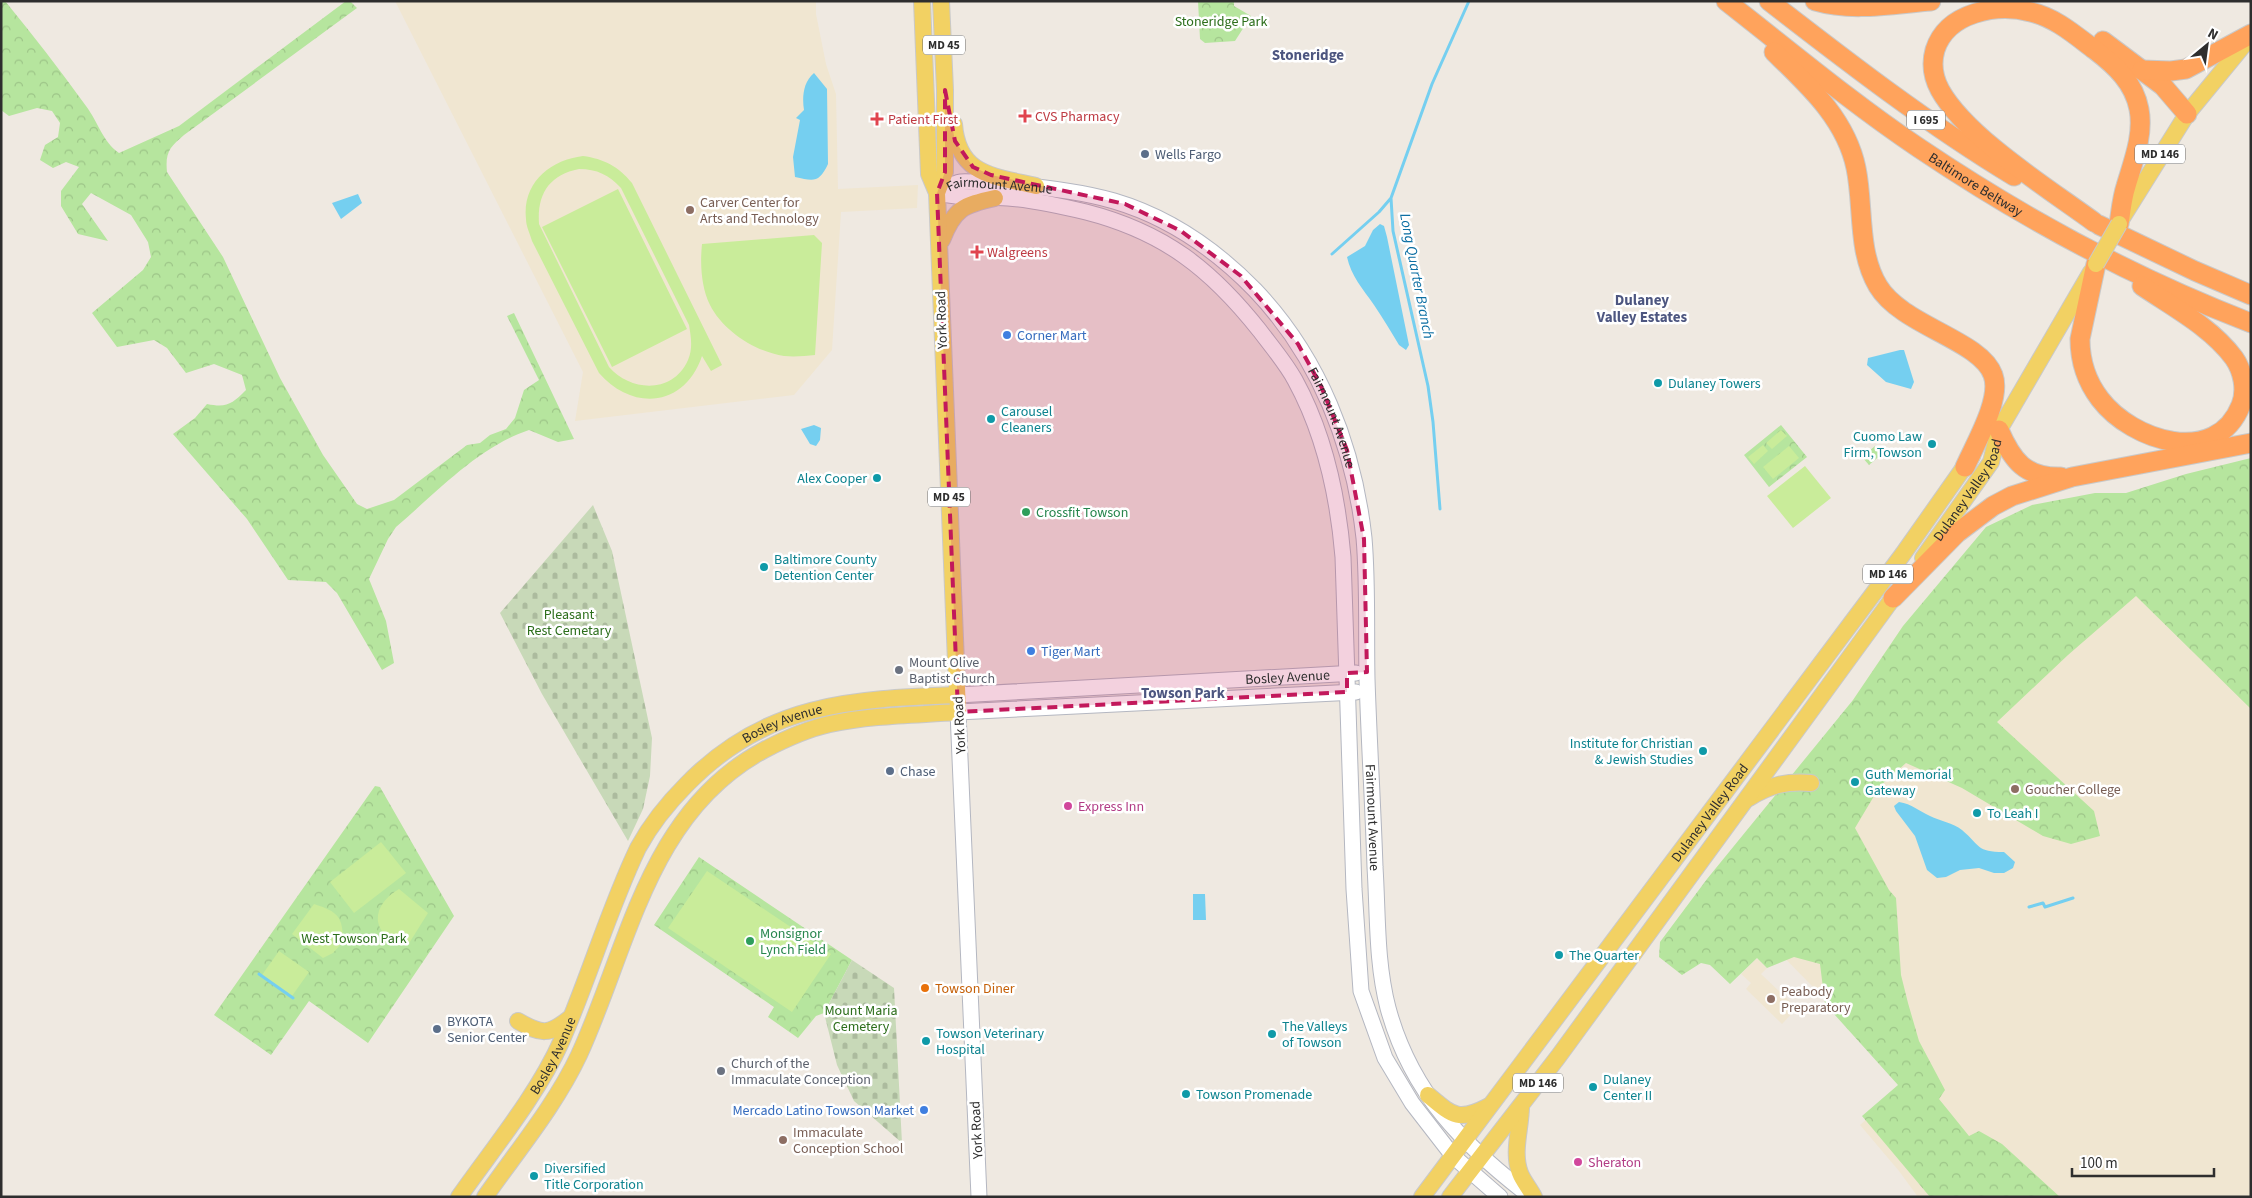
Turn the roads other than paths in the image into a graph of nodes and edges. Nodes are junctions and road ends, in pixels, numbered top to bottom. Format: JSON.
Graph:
{"nodes":[{"id":1,"x":922,"y":1,"type":"edge"},
{"id":2,"x":942,"y":1,"type":"edge"},
{"id":3,"x":1720,"y":1,"type":"edge"},
{"id":4,"x":1726,"y":1,"type":"edge"},
{"id":5,"x":1769,"y":1,"type":"edge"},
{"id":6,"x":1816,"y":1,"type":"edge"},
{"id":7,"x":1931,"y":1,"type":"edge"},
{"id":8,"x":2036,"y":1,"type":"edge"},
{"id":9,"x":2251,"y":35,"type":"edge"},
{"id":10,"x":2142,"y":70,"type":"junction"},
{"id":11,"x":945,"y":90,"type":"junction"},
{"id":12,"x":2187,"y":114,"type":"junction"},
{"id":13,"x":1036,"y":186,"type":"junction"},
{"id":14,"x":2130,"y":192,"type":"junction"},
{"id":15,"x":937,"y":193,"type":"junction"},
{"id":16,"x":1086,"y":194,"type":"junction"},
{"id":17,"x":995,"y":198,"type":"junction"},
{"id":18,"x":1087,"y":213,"type":"junction"},
{"id":19,"x":2094,"y":222,"type":"junction"},
{"id":20,"x":2119,"y":224,"type":"joint"},
{"id":21,"x":2082,"y":246,"type":"junction"},
{"id":22,"x":939,"y":247,"type":"junction"},
{"id":23,"x":2096,"y":264,"type":"joint"},
{"id":24,"x":2251,"y":295,"type":"edge"},
{"id":25,"x":2083,"y":298,"type":"junction"},
{"id":26,"x":2251,"y":323,"type":"edge"},
{"id":27,"x":1999,"y":430,"type":"junction"},
{"id":28,"x":2251,"y":444,"type":"edge"},
{"id":29,"x":1965,"y":467,"type":"junction"},
{"id":30,"x":2072,"y":477,"type":"junction"},
{"id":31,"x":1893,"y":598,"type":"junction"},
{"id":32,"x":1367,"y":672,"type":"junction"},
{"id":33,"x":1347,"y":673,"type":"junction"},
{"id":34,"x":1368,"y":691,"type":"junction"},
{"id":35,"x":1347,"y":692,"type":"junction"},
{"id":36,"x":957,"y":695,"type":"junction"},
{"id":37,"x":958,"y":712,"type":"junction"},
{"id":38,"x":1811,"y":783,"type":"dead end"},
{"id":39,"x":1743,"y":802,"type":"junction"},
{"id":40,"x":572,"y":1016,"type":"junction"},
{"id":41,"x":518,"y":1020,"type":"dead end"},
{"id":42,"x":1428,"y":1095,"type":"junction"},
{"id":43,"x":1491,"y":1106,"type":"junction"},
{"id":44,"x":1521,"y":1106,"type":"junction"},
{"id":45,"x":1464,"y":1141,"type":"junction"},
{"id":46,"x":1453,"y":1156,"type":"junction"},
{"id":47,"x":1481,"y":1157,"type":"junction"},
{"id":48,"x":1470,"y":1172,"type":"junction"},
{"id":49,"x":459,"y":1197,"type":"edge"},
{"id":50,"x":485,"y":1197,"type":"edge"},
{"id":51,"x":979,"y":1197,"type":"edge"},
{"id":52,"x":1422,"y":1197,"type":"edge"},
{"id":53,"x":1450,"y":1197,"type":"edge"},
{"id":54,"x":1500,"y":1197,"type":"edge"},
{"id":55,"x":1532,"y":1197,"type":"edge"}],
"edges":[{"from":1,"to":15,"type":"main road","name":"York Road","number":"MD 45"},
{"from":2,"to":11,"type":"main road","name":"York Road","number":"MD 45"},
{"from":3,"to":29,"type":"highway"},
{"from":4,"to":21,"type":"highway","name":"Baltimore Beltway","number":"I 695"},
{"from":5,"to":19,"type":"highway","name":"Baltimore Beltway","number":"I 695"},
{"from":6,"to":7,"type":"highway"},
{"from":8,"to":10,"type":"highway"},
{"from":9,"to":10,"type":"highway"},
{"from":9,"to":12,"type":"main road","number":"MD 146"},
{"from":10,"to":12,"type":"highway"},
{"from":11,"to":13,"type":"main road"},
{"from":11,"to":15,"type":"main road","name":"York Road","number":"MD 45"},
{"from":12,"to":14,"type":"main road","number":"MD 146"},
{"from":13,"to":15,"type":"main road","name":"Fairmount Avenue"},
{"from":13,"to":16,"type":"main road","name":"Fairmount Avenue"},
{"from":14,"to":19,"type":"highway"},
{"from":14,"to":20,"type":"highway"},
{"from":15,"to":17,"type":"main road","name":"Fairmount Avenue"},
{"from":15,"to":22,"type":"main road","name":"York Road","number":"MD 45"},
{"from":16,"to":18,"type":"main road"},
{"from":16,"to":32,"type":"main road","name":"Fairmount Avenue"},
{"from":17,"to":18,"type":"main road","name":"Fairmount Avenue"},
{"from":17,"to":22,"type":"main road"},
{"from":18,"to":33,"type":"main road","name":"Fairmount Avenue"},
{"from":19,"to":24,"type":"highway","name":"Baltimore Beltway","number":"I 695"},
{"from":20,"to":23,"type":"main road","bridge":true},
{"from":21,"to":25,"type":"highway"},
{"from":21,"to":26,"type":"highway","name":"Baltimore Beltway","number":"I 695"},
{"from":22,"to":36,"type":"main road","name":"York Road","number":"MD 45"},
{"from":23,"to":25,"type":"highway"},
{"from":25,"to":27,"type":"main road","name":"Dulaney Valley Road","number":"MD 146"},
{"from":27,"to":29,"type":"main road","name":"Dulaney Valley Road","number":"MD 146"},
{"from":27,"to":30,"type":"highway"},
{"from":27,"to":31,"type":"main road","name":"Dulaney Valley Road","number":"MD 146"},
{"from":28,"to":30,"type":"highway"},
{"from":29,"to":43,"type":"main road","name":"Dulaney Valley Road","number":"MD 146"},
{"from":30,"to":31,"type":"highway"},
{"from":31,"to":39,"type":"main road","name":"Dulaney Valley Road","number":"MD 146"},
{"from":32,"to":33,"type":"main road","name":"Bosley Avenue"},
{"from":32,"to":34,"type":"main road","name":"Fairmount Avenue"},
{"from":33,"to":35,"type":"main road","name":"Fairmount Avenue"},
{"from":33,"to":36,"type":"main road","name":"Bosley Avenue"},
{"from":34,"to":35,"type":"main road","name":"Bosley Avenue"},
{"from":34,"to":42,"type":"main road","name":"Fairmount Avenue"},
{"from":35,"to":37,"type":"main road","name":"Bosley Avenue"},
{"from":35,"to":46,"type":"main road","name":"Fairmount Avenue"},
{"from":36,"to":37,"type":"main road","name":"York Road","number":"MD 45"},
{"from":36,"to":40,"type":"main road","name":"Bosley Avenue"},
{"from":37,"to":50,"type":"main road","name":"Bosley Avenue"},
{"from":37,"to":51,"type":"main road","name":"York Road","number":"MD 45"},
{"from":38,"to":39,"type":"main road"},
{"from":39,"to":44,"type":"main road","name":"Dulaney Valley Road","number":"MD 146"},
{"from":40,"to":41,"type":"main road"},
{"from":40,"to":49,"type":"main road","name":"Bosley Avenue"},
{"from":42,"to":43,"type":"main road"},
{"from":42,"to":45,"type":"main road","name":"Fairmount Avenue"},
{"from":43,"to":45,"type":"main road","name":"Dulaney Valley Road","number":"MD 146"},
{"from":44,"to":47,"type":"main road","name":"Dulaney Valley Road","number":"MD 146"},
{"from":44,"to":55,"type":"main road"},
{"from":45,"to":46,"type":"main road","name":"Dulaney Valley Road","number":"MD 146"},
{"from":45,"to":47,"type":"main road","name":"Fairmount Avenue"},
{"from":46,"to":48,"type":"main road","name":"Fairmount Avenue"},
{"from":46,"to":52,"type":"main road","name":"Dulaney Valley Road","number":"MD 146"},
{"from":47,"to":48,"type":"main road","name":"Dulaney Valley Road","number":"MD 146"},
{"from":47,"to":55,"type":"main road","name":"Fairmount Avenue"},
{"from":48,"to":53,"type":"main road","name":"Dulaney Valley Road","number":"MD 146"},
{"from":48,"to":54,"type":"main road","name":"Fairmount Avenue"}]}
